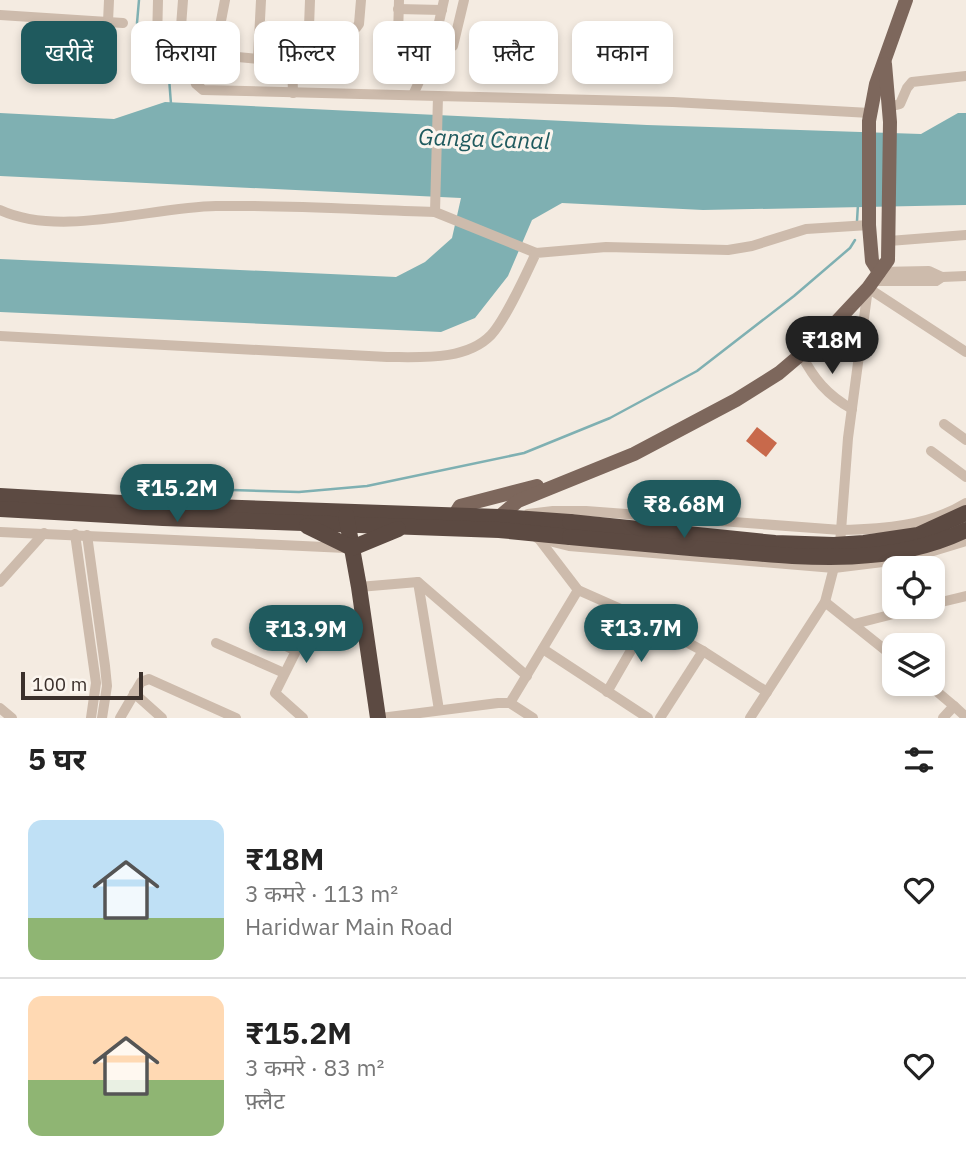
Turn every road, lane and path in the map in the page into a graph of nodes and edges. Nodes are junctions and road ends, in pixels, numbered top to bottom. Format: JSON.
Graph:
{"nodes":[{"id":1,"x":109,"y":0,"type":"edge"},
{"id":2,"x":159,"y":0,"type":"edge"},
{"id":3,"x":183,"y":0,"type":"edge"},
{"id":4,"x":225,"y":0,"type":"edge"},
{"id":5,"x":261,"y":0,"type":"edge"},
{"id":6,"x":310,"y":0,"type":"edge"},
{"id":7,"x":361,"y":0,"type":"edge"},
{"id":8,"x":464,"y":0,"type":"edge"},
{"id":9,"x":906,"y":0,"type":"edge"},
{"id":10,"x":399,"y":4,"type":"edge"},
{"id":11,"x":443,"y":5,"type":"edge"},
{"id":12,"x":0,"y":15,"type":"edge"},
{"id":13,"x":93,"y":21,"type":"edge"},
{"id":14,"x":108,"y":21,"type":"edge"},
{"id":15,"x":158,"y":21,"type":"edge"},
{"id":16,"x":181,"y":21,"type":"edge"},
{"id":17,"x":221,"y":21,"type":"edge"},
{"id":18,"x":260,"y":21,"type":"edge"},
{"id":19,"x":309,"y":21,"type":"edge"},
{"id":20,"x":117,"y":23,"type":"edge"},
{"id":21,"x":123,"y":23,"type":"dead end"},
{"id":22,"x":359,"y":24,"type":"edge"},
{"id":23,"x":455,"y":38,"type":"edge"},
{"id":24,"x":885,"y":64,"type":"junction"},
{"id":25,"x":966,"y":76,"type":"edge"},
{"id":26,"x":195,"y":84,"type":"edge"},
{"id":27,"x":293,"y":84,"type":"edge"},
{"id":28,"x":293,"y":93,"type":"junction"},
{"id":29,"x":413,"y":95,"type":"junction"},
{"id":30,"x":438,"y":96,"type":"junction"},
{"id":31,"x":889,"y":115,"type":"junction"},
{"id":32,"x":869,"y":117,"type":"junction"},
{"id":33,"x":0,"y":210,"type":"edge"},
{"id":34,"x":435,"y":212,"type":"junction"},
{"id":35,"x":869,"y":222,"type":"junction"},
{"id":36,"x":966,"y":235,"type":"edge"},
{"id":37,"x":889,"y":241,"type":"junction"},
{"id":38,"x":531,"y":252,"type":"junction"},
{"id":39,"x":966,"y":276,"type":"edge"},
{"id":40,"x":873,"y":280,"type":"junction"},
{"id":41,"x":0,"y":336,"type":"edge"},
{"id":42,"x":966,"y":352,"type":"edge"},
{"id":43,"x":800,"y":355,"type":"junction"},
{"id":44,"x":852,"y":409,"type":"junction"},
{"id":45,"x":944,"y":424,"type":"dead end"},
{"id":46,"x":966,"y":440,"type":"edge"},
{"id":47,"x":931,"y":451,"type":"dead end"},
{"id":48,"x":966,"y":477,"type":"edge"},
{"id":49,"x":569,"y":479,"type":"junction"},
{"id":50,"x":0,"y":496,"type":"edge"},
{"id":51,"x":966,"y":503,"type":"edge"},
{"id":52,"x":0,"y":509,"type":"edge"},
{"id":53,"x":966,"y":513,"type":"edge"},
{"id":54,"x":346,"y":518,"type":"junction"},
{"id":55,"x":504,"y":521,"type":"junction"},
{"id":56,"x":298,"y":522,"type":"junction"},
{"id":57,"x":454,"y":522,"type":"junction"},
{"id":58,"x":406,"y":526,"type":"junction"},
{"id":59,"x":570,"y":529,"type":"junction"},
{"id":60,"x":841,"y":530,"type":"junction"},
{"id":61,"x":0,"y":532,"type":"edge"},
{"id":62,"x":44,"y":533,"type":"junction"},
{"id":63,"x":75,"y":534,"type":"junction"},
{"id":64,"x":87,"y":535,"type":"junction"},
{"id":65,"x":533,"y":536,"type":"junction"},
{"id":66,"x":965,"y":540,"type":"edge"},
{"id":67,"x":352,"y":548,"type":"junction"},
{"id":68,"x":834,"y":568,"type":"junction"},
{"id":69,"x":0,"y":582,"type":"edge"},
{"id":70,"x":418,"y":582,"type":"junction"},
{"id":71,"x":359,"y":587,"type":"junction"},
{"id":72,"x":578,"y":590,"type":"junction"},
{"id":73,"x":966,"y":596,"type":"edge"},
{"id":74,"x":945,"y":601,"type":"edge"},
{"id":75,"x":825,"y":602,"type":"junction"},
{"id":76,"x":882,"y":617,"type":"edge"},
{"id":77,"x":648,"y":621,"type":"junction"},
{"id":78,"x":854,"y":624,"type":"junction"},
{"id":79,"x":278,"y":642,"type":"dead end"},
{"id":80,"x":216,"y":643,"type":"dead end"},
{"id":81,"x":882,"y":646,"type":"edge"},
{"id":82,"x":543,"y":649,"type":"junction"},
{"id":83,"x":703,"y":651,"type":"junction"},
{"id":84,"x":284,"y":673,"type":"junction"},
{"id":85,"x":527,"y":676,"type":"junction"},
{"id":86,"x":607,"y":692,"type":"junction"},
{"id":87,"x":767,"y":692,"type":"junction"},
{"id":88,"x":134,"y":693,"type":"junction"},
{"id":89,"x":942,"y":696,"type":"edge"},
{"id":90,"x":510,"y":703,"type":"junction"},
{"id":91,"x":954,"y":706,"type":"junction"},
{"id":92,"x":0,"y":708,"type":"edge"},
{"id":93,"x":439,"y":710,"type":"junction"},
{"id":94,"x":425,"y":715,"type":"edge"},
{"id":95,"x":966,"y":717,"type":"edge"},
{"id":96,"x":12,"y":718,"type":"edge"},
{"id":97,"x":91,"y":718,"type":"edge"},
{"id":98,"x":102,"y":718,"type":"edge"},
{"id":99,"x":120,"y":718,"type":"edge"},
{"id":100,"x":162,"y":718,"type":"edge"},
{"id":101,"x":236,"y":718,"type":"edge"},
{"id":102,"x":303,"y":718,"type":"edge"},
{"id":103,"x":380,"y":718,"type":"edge"},
{"id":104,"x":533,"y":718,"type":"edge"},
{"id":105,"x":648,"y":718,"type":"edge"},
{"id":106,"x":660,"y":718,"type":"edge"},
{"id":107,"x":750,"y":718,"type":"edge"},
{"id":108,"x":943,"y":718,"type":"edge"}],
"edges":[{"from":1,"to":14,"type":"street"},
{"from":2,"to":15,"type":"street"},
{"from":3,"to":16,"type":"street"},
{"from":4,"to":17,"type":"street"},
{"from":5,"to":18,"type":"street"},
{"from":6,"to":19,"type":"street"},
{"from":7,"to":22,"type":"street"},
{"from":8,"to":23,"type":"street"},
{"from":9,"to":24,"type":"main road"},
{"from":10,"to":11,"type":"street"},
{"from":11,"to":29,"type":"street"},
{"from":12,"to":13,"type":"street"},
{"from":20,"to":21,"type":"street"},
{"from":24,"to":31,"type":"main road"},
{"from":24,"to":32,"type":"main road"},
{"from":25,"to":31,"type":"street"},
{"from":26,"to":28,"type":"street"},
{"from":27,"to":28,"type":"street"},
{"from":28,"to":29,"type":"street"},
{"from":29,"to":30,"type":"street"},
{"from":30,"to":32,"type":"street"},
{"from":30,"to":34,"type":"street"},
{"from":31,"to":37,"type":"main road"},
{"from":32,"to":35,"type":"main road"},
{"from":33,"to":34,"type":"street"},
{"from":34,"to":38,"type":"street"},
{"from":35,"to":38,"type":"street"},
{"from":35,"to":40,"type":"main road"},
{"from":36,"to":37,"type":"street"},
{"from":37,"to":40,"type":"main road"},
{"from":38,"to":41,"type":"street"},
{"from":39,"to":40,"type":"street"},
{"from":40,"to":42,"type":"street"},
{"from":40,"to":43,"type":"main road"},
{"from":40,"to":44,"type":"street"},
{"from":43,"to":44,"type":"street"},
{"from":43,"to":49,"type":"main road"},
{"from":44,"to":60,"type":"street"},
{"from":45,"to":46,"type":"street"},
{"from":47,"to":48,"type":"street"},
{"from":49,"to":55,"type":"main road"},
{"from":49,"to":57,"type":"main road"},
{"from":50,"to":54,"type":"highway"},
{"from":51,"to":60,"type":"street"},
{"from":52,"to":56,"type":"highway"},
{"from":53,"to":59,"type":"highway","bridge":true},
{"from":54,"to":56,"type":"highway"},
{"from":54,"to":57,"type":"highway"},
{"from":54,"to":58,"type":"highway"},
{"from":54,"to":67,"type":"highway"},
{"from":55,"to":57,"type":"highway"},
{"from":55,"to":59,"type":"highway"},
{"from":55,"to":60,"type":"street"},
{"from":55,"to":65,"type":"highway"},
{"from":56,"to":67,"type":"highway"},
{"from":57,"to":58,"type":"highway"},
{"from":58,"to":67,"type":"highway"},
{"from":59,"to":65,"type":"highway"},
{"from":59,"to":66,"type":"highway","bridge":true},
{"from":60,"to":68,"type":"street"},
{"from":61,"to":62,"type":"street"},
{"from":62,"to":63,"type":"street"},
{"from":62,"to":69,"type":"street"},
{"from":63,"to":64,"type":"street"},
{"from":63,"to":97,"type":"street"},
{"from":64,"to":67,"type":"street"},
{"from":64,"to":98,"type":"street"},
{"from":65,"to":68,"type":"street"},
{"from":65,"to":72,"type":"street"},
{"from":66,"to":68,"type":"street"},
{"from":67,"to":71,"type":"highway"},
{"from":68,"to":75,"type":"street"},
{"from":70,"to":71,"type":"street"},
{"from":70,"to":85,"type":"street"},
{"from":70,"to":93,"type":"street"},
{"from":71,"to":103,"type":"highway"},
{"from":72,"to":77,"type":"street"},
{"from":72,"to":82,"type":"street"},
{"from":73,"to":74,"type":"street"},
{"from":75,"to":78,"type":"street"},
{"from":75,"to":87,"type":"street"},
{"from":76,"to":78,"type":"street"},
{"from":77,"to":83,"type":"street"},
{"from":77,"to":86,"type":"street"},
{"from":78,"to":81,"type":"street"},
{"from":79,"to":84,"type":"street"},
{"from":80,"to":84,"type":"street"},
{"from":82,"to":85,"type":"street"},
{"from":82,"to":86,"type":"street"},
{"from":83,"to":87,"type":"street"},
{"from":83,"to":106,"type":"street"},
{"from":84,"to":102,"type":"street"},
{"from":85,"to":90,"type":"street"},
{"from":86,"to":105,"type":"street"},
{"from":87,"to":107,"type":"street"},
{"from":88,"to":99,"type":"street"},
{"from":88,"to":100,"type":"street"},
{"from":88,"to":101,"type":"street"},
{"from":89,"to":91,"type":"street"},
{"from":90,"to":93,"type":"street"},
{"from":90,"to":104,"type":"street"},
{"from":91,"to":95,"type":"street"},
{"from":91,"to":108,"type":"street"},
{"from":92,"to":96,"type":"street"},
{"from":93,"to":94,"type":"street"},
{"from":94,"to":103,"type":"street"}]}
